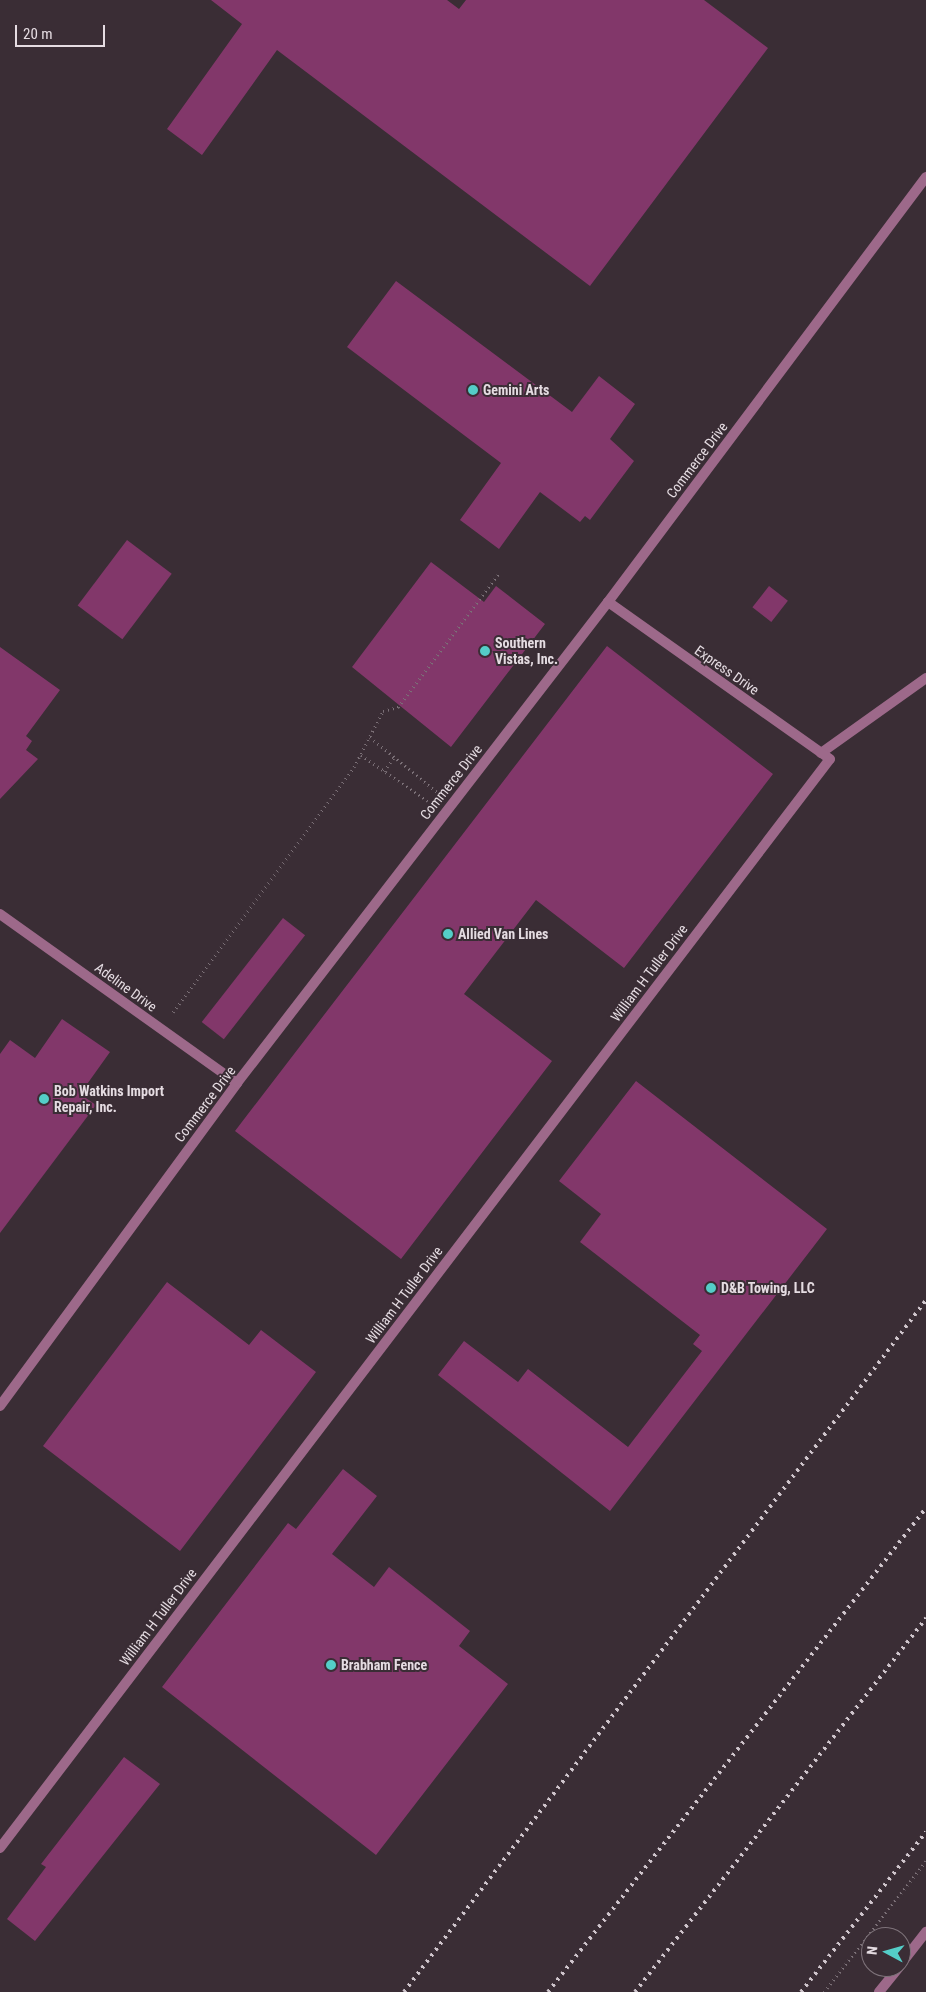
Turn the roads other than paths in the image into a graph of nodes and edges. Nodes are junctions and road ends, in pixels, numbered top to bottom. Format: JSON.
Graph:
{"nodes":[{"id":1,"x":926,"y":177,"type":"edge"},
{"id":2,"x":608,"y":602,"type":"junction"},
{"id":3,"x":926,"y":678,"type":"edge"},
{"id":4,"x":821,"y":753,"type":"junction"},
{"id":5,"x":830,"y":759,"type":"joint"},
{"id":6,"x":0,"y":914,"type":"edge"},
{"id":7,"x":236,"y":1083,"type":"junction"},
{"id":8,"x":0,"y":1406,"type":"edge"},
{"id":9,"x":0,"y":1848,"type":"edge"},
{"id":10,"x":926,"y":1932,"type":"edge"},
{"id":11,"x":911,"y":1952,"type":"edge"},
{"id":12,"x":891,"y":1977,"type":"edge"},
{"id":13,"x":879,"y":1992,"type":"edge"}],
"edges":[{"from":1,"to":2,"type":"street","name":"Commerce Drive"},
{"from":2,"to":4,"type":"street","name":"Express Drive"},
{"from":2,"to":7,"type":"street","name":"Commerce Drive"},
{"from":3,"to":4,"type":"street"},
{"from":4,"to":5,"type":"street","name":"Express Drive"},
{"from":5,"to":9,"type":"street","name":"William H Tuller Drive"},
{"from":6,"to":7,"type":"street","name":"Adeline Drive"},
{"from":7,"to":8,"type":"street","name":"Commerce Drive"},
{"from":10,"to":11,"type":"street"},
{"from":12,"to":13,"type":"street"}]}
